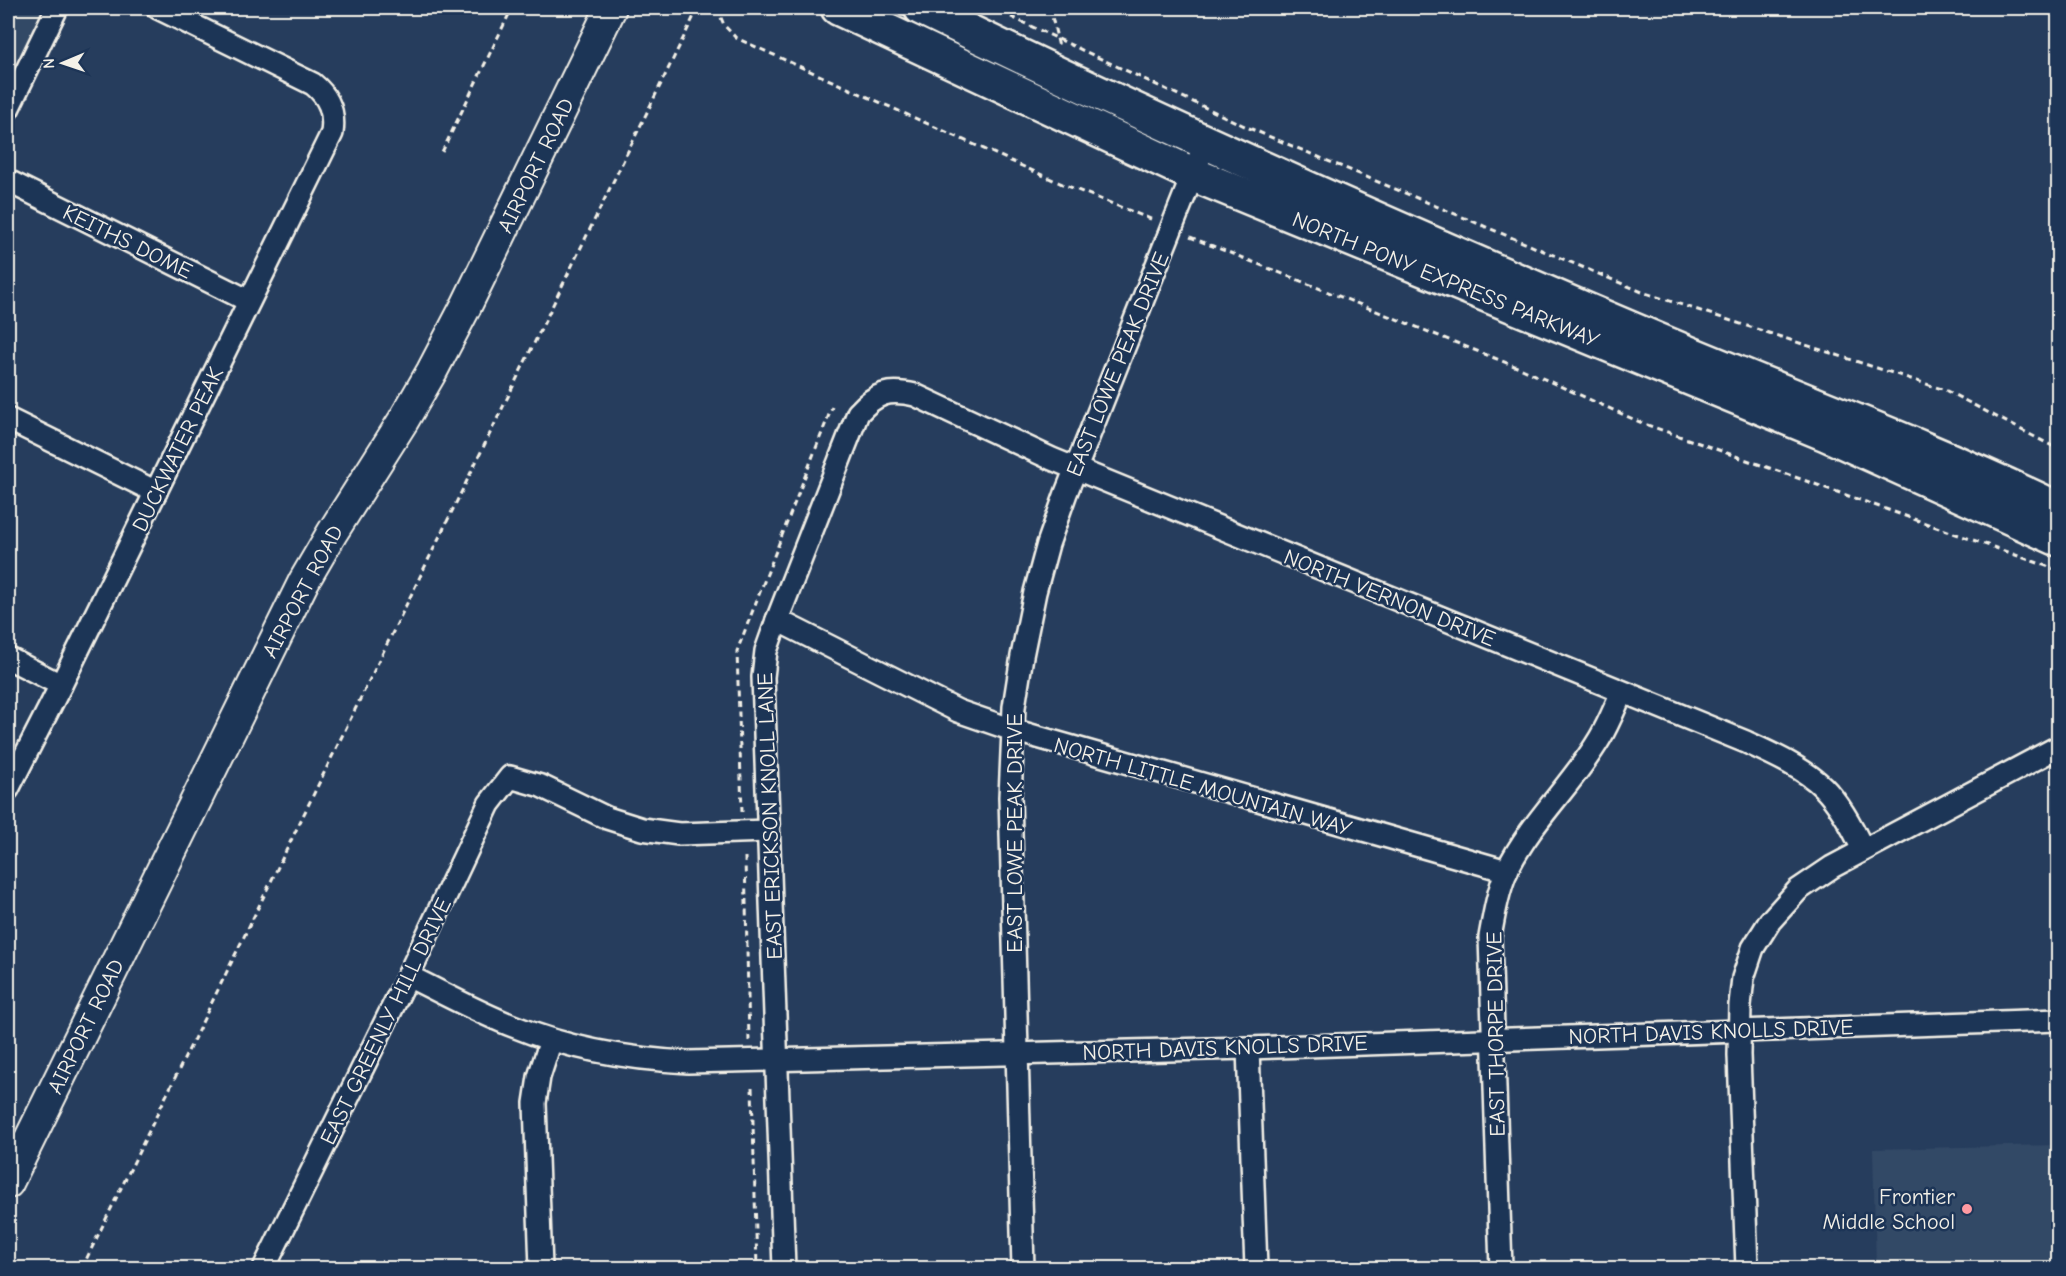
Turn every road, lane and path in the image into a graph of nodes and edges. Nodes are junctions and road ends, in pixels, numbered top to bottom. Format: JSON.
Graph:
{"nodes":[{"id":1,"x":57,"y":8,"type":"edge"},
{"id":2,"x":158,"y":8,"type":"edge"},
{"id":3,"x":512,"y":8,"type":"edge"},
{"id":4,"x":612,"y":8,"type":"edge"},
{"id":5,"x":698,"y":8,"type":"edge"},
{"id":6,"x":717,"y":8,"type":"edge"},
{"id":7,"x":838,"y":8,"type":"edge"},
{"id":8,"x":921,"y":8,"type":"edge"},
{"id":9,"x":992,"y":8,"type":"edge"},
{"id":10,"x":8,"y":110,"type":"edge"},
{"id":11,"x":1205,"y":144,"type":"junction"},
{"id":12,"x":441,"y":153,"type":"dead end"},
{"id":13,"x":1192,"y":174,"type":"junction"},
{"id":14,"x":8,"y":181,"type":"edge"},
{"id":15,"x":1153,"y":219,"type":"dead end"},
{"id":16,"x":1190,"y":237,"type":"dead end"},
{"id":17,"x":249,"y":301,"type":"junction"},
{"id":18,"x":882,"y":393,"type":"joint"},
{"id":19,"x":8,"y":419,"type":"edge"},
{"id":20,"x":2058,"y":449,"type":"edge"},
{"id":21,"x":1075,"y":468,"type":"junction"},
{"id":22,"x":156,"y":492,"type":"junction"},
{"id":23,"x":2058,"y":509,"type":"edge"},
{"id":24,"x":2058,"y":540,"type":"edge"},
{"id":25,"x":2058,"y":570,"type":"edge"},
{"id":26,"x":777,"y":620,"type":"junction"},
{"id":27,"x":8,"y":658,"type":"edge"},
{"id":28,"x":61,"y":685,"type":"junction"},
{"id":29,"x":1622,"y":692,"type":"junction"},
{"id":30,"x":1013,"y":730,"type":"junction"},
{"id":31,"x":2058,"y":747,"type":"edge"},
{"id":32,"x":8,"y":789,"type":"edge"},
{"id":33,"x":768,"y":831,"type":"junction"},
{"id":34,"x":1863,"y":850,"type":"junction"},
{"id":35,"x":745,"y":857,"type":"dead end"},
{"id":36,"x":1507,"y":871,"type":"junction"},
{"id":37,"x":408,"y":976,"type":"junction"},
{"id":38,"x":2058,"y":1020,"type":"edge"},
{"id":39,"x":1739,"y":1030,"type":"junction"},
{"id":40,"x":1493,"y":1038,"type":"junction"},
{"id":41,"x":551,"y":1040,"type":"junction"},
{"id":42,"x":749,"y":1041,"type":"dead end"},
{"id":43,"x":1248,"y":1048,"type":"junction"},
{"id":44,"x":1016,"y":1054,"type":"junction"},
{"id":45,"x":777,"y":1061,"type":"junction"},
{"id":46,"x":752,"y":1087,"type":"dead end"},
{"id":47,"x":8,"y":1183,"type":"edge"},
{"id":48,"x":82,"y":1269,"type":"edge"},
{"id":49,"x":264,"y":1269,"type":"edge"},
{"id":50,"x":541,"y":1269,"type":"edge"},
{"id":51,"x":757,"y":1269,"type":"edge"},
{"id":52,"x":784,"y":1269,"type":"edge"},
{"id":53,"x":1023,"y":1269,"type":"edge"},
{"id":54,"x":1256,"y":1269,"type":"edge"},
{"id":55,"x":1502,"y":1269,"type":"edge"},
{"id":56,"x":1747,"y":1269,"type":"edge"}],
"edges":[{"from":1,"to":10,"type":"street"},
{"from":2,"to":17,"type":"street","name":"DUCKWATER PEAK"},
{"from":3,"to":12,"type":"path"},
{"from":4,"to":47,"type":"street","name":"AIRPORT ROAD"},
{"from":5,"to":48,"type":"path"},
{"from":6,"to":15,"type":"path"},
{"from":7,"to":13,"type":"main road","name":"NORTH PONY EXPRESS PARKWAY"},
{"from":8,"to":11,"type":"main road","name":"NORTH PONY EXPRESS PARKWAY"},
{"from":9,"to":20,"type":"path"},
{"from":11,"to":13,"type":"street","name":"EAST LOWE PEAK DRIVE"},
{"from":11,"to":23,"type":"main road","name":"NORTH PONY EXPRESS PARKWAY"},
{"from":13,"to":21,"type":"street","name":"EAST LOWE PEAK DRIVE"},
{"from":13,"to":24,"type":"main road","name":"NORTH PONY EXPRESS PARKWAY"},
{"from":14,"to":17,"type":"street","name":"KEITHS DOME"},
{"from":16,"to":25,"type":"path"},
{"from":17,"to":22,"type":"street","name":"DUCKWATER PEAK"},
{"from":18,"to":21,"type":"street","name":"NORTH VERNON DRIVE"},
{"from":18,"to":26,"type":"street","name":"EAST ERICKSON KNOLL LANE"},
{"from":19,"to":22,"type":"street"},
{"from":21,"to":29,"type":"street","name":"NORTH VERNON DRIVE"},
{"from":21,"to":30,"type":"street","name":"EAST LOWE PEAK DRIVE"},
{"from":22,"to":28,"type":"street","name":"DUCKWATER PEAK"},
{"from":26,"to":30,"type":"street","name":"NORTH LITTLE MOUNTAIN WAY"},
{"from":26,"to":33,"type":"street","name":"EAST ERICKSON KNOLL LANE"},
{"from":27,"to":28,"type":"street"},
{"from":28,"to":32,"type":"street","name":"DUCKWATER PEAK"},
{"from":29,"to":34,"type":"street","name":"NORTH VERNON DRIVE"},
{"from":29,"to":36,"type":"street","name":"EAST THORPE DRIVE"},
{"from":30,"to":36,"type":"street","name":"NORTH LITTLE MOUNTAIN WAY"},
{"from":30,"to":44,"type":"street","name":"EAST LOWE PEAK DRIVE"},
{"from":31,"to":34,"type":"street"},
{"from":33,"to":37,"type":"street","name":"EAST GREENLY HILL DRIVE"},
{"from":33,"to":45,"type":"street","name":"EAST ERICKSON KNOLL LANE"},
{"from":34,"to":39,"type":"street"},
{"from":35,"to":42,"type":"path"},
{"from":36,"to":40,"type":"street","name":"EAST THORPE DRIVE"},
{"from":37,"to":41,"type":"street","name":"NORTH DAVIS KNOLLS DRIVE"},
{"from":37,"to":49,"type":"street","name":"EAST GREENLY HILL DRIVE"},
{"from":38,"to":39,"type":"street","name":"NORTH DAVIS KNOLLS DRIVE"},
{"from":39,"to":40,"type":"street","name":"NORTH DAVIS KNOLLS DRIVE"},
{"from":39,"to":56,"type":"street"},
{"from":40,"to":43,"type":"street","name":"NORTH DAVIS KNOLLS DRIVE"},
{"from":40,"to":55,"type":"street","name":"EAST THORPE DRIVE"},
{"from":41,"to":45,"type":"street","name":"NORTH DAVIS KNOLLS DRIVE"},
{"from":41,"to":50,"type":"street"},
{"from":43,"to":44,"type":"street","name":"NORTH DAVIS KNOLLS DRIVE"},
{"from":43,"to":54,"type":"street"},
{"from":44,"to":45,"type":"street","name":"NORTH DAVIS KNOLLS DRIVE"},
{"from":44,"to":53,"type":"street","name":"EAST LOWE PEAK DRIVE"},
{"from":45,"to":52,"type":"street","name":"EAST ERICKSON KNOLL LANE"},
{"from":46,"to":51,"type":"path"}]}
